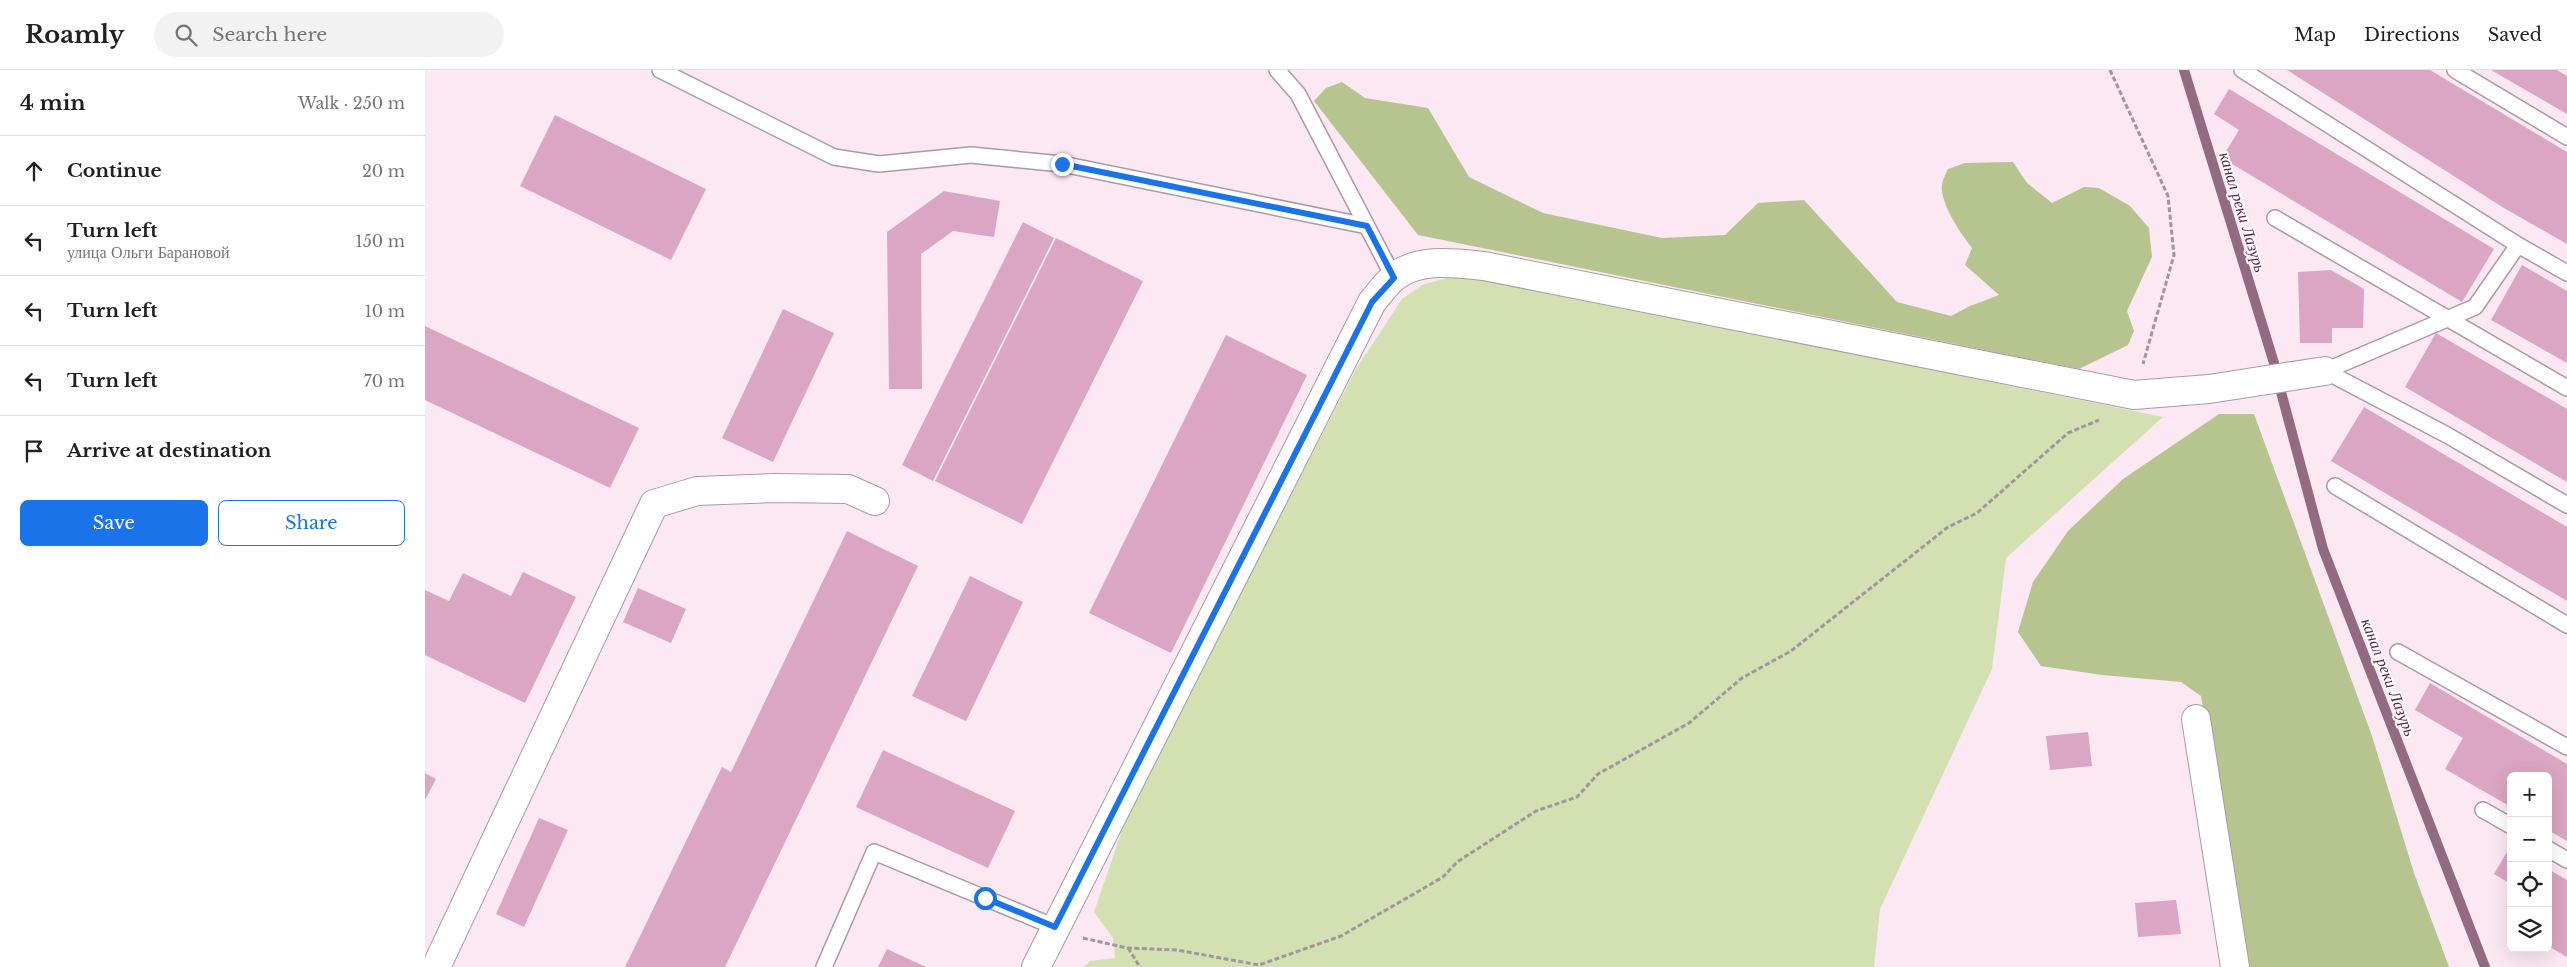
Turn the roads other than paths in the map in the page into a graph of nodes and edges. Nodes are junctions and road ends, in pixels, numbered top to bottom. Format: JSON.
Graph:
{"nodes":[{"id":1,"x":660,"y":70,"type":"edge"},
{"id":2,"x":1277,"y":70,"type":"edge"},
{"id":3,"x":2242,"y":70,"type":"edge"},
{"id":4,"x":2455,"y":70,"type":"edge"},
{"id":5,"x":2567,"y":137,"type":"edge"},
{"id":6,"x":2275,"y":218,"type":"dead end"},
{"id":7,"x":1367,"y":226,"type":"junction"},
{"id":8,"x":2518,"y":245,"type":"junction"},
{"id":9,"x":2567,"y":274,"type":"edge"},
{"id":10,"x":1394,"y":278,"type":"junction"},
{"id":11,"x":2447,"y":318,"type":"junction"},
{"id":12,"x":2325,"y":371,"type":"junction"},
{"id":13,"x":2567,"y":388,"type":"edge"},
{"id":14,"x":2335,"y":486,"type":"dead end"},
{"id":15,"x":875,"y":501,"type":"dead end"},
{"id":16,"x":2567,"y":505,"type":"edge"},
{"id":17,"x":2567,"y":626,"type":"edge"},
{"id":18,"x":2398,"y":652,"type":"dead end"},
{"id":19,"x":2196,"y":719,"type":"dead end"},
{"id":20,"x":2567,"y":747,"type":"edge"},
{"id":21,"x":2483,"y":810,"type":"dead end"},
{"id":22,"x":2507,"y":824,"type":"edge"},
{"id":23,"x":2552,"y":851,"type":"edge"},
{"id":24,"x":2567,"y":860,"type":"edge"},
{"id":25,"x":1055,"y":927,"type":"junction"},
{"id":26,"x":436,"y":967,"type":"edge"},
{"id":27,"x":824,"y":967,"type":"edge"},
{"id":28,"x":1036,"y":967,"type":"edge"},
{"id":29,"x":2235,"y":967,"type":"edge"}],
"edges":[{"from":1,"to":7,"type":"lane"},
{"from":2,"to":7,"type":"lane"},
{"from":3,"to":8,"type":"lane"},
{"from":4,"to":5,"type":"lane"},
{"from":6,"to":11,"type":"lane"},
{"from":7,"to":10,"type":"lane"},
{"from":8,"to":9,"type":"lane"},
{"from":8,"to":11,"type":"lane"},
{"from":10,"to":12,"type":"street"},
{"from":10,"to":25,"type":"street"},
{"from":11,"to":12,"type":"lane"},
{"from":11,"to":13,"type":"lane"},
{"from":12,"to":16,"type":"lane"},
{"from":14,"to":17,"type":"lane"},
{"from":15,"to":26,"type":"street"},
{"from":18,"to":20,"type":"lane"},
{"from":19,"to":29,"type":"street"},
{"from":21,"to":22,"type":"lane"},
{"from":23,"to":24,"type":"lane"},
{"from":25,"to":27,"type":"lane"},
{"from":25,"to":28,"type":"street"}]}
